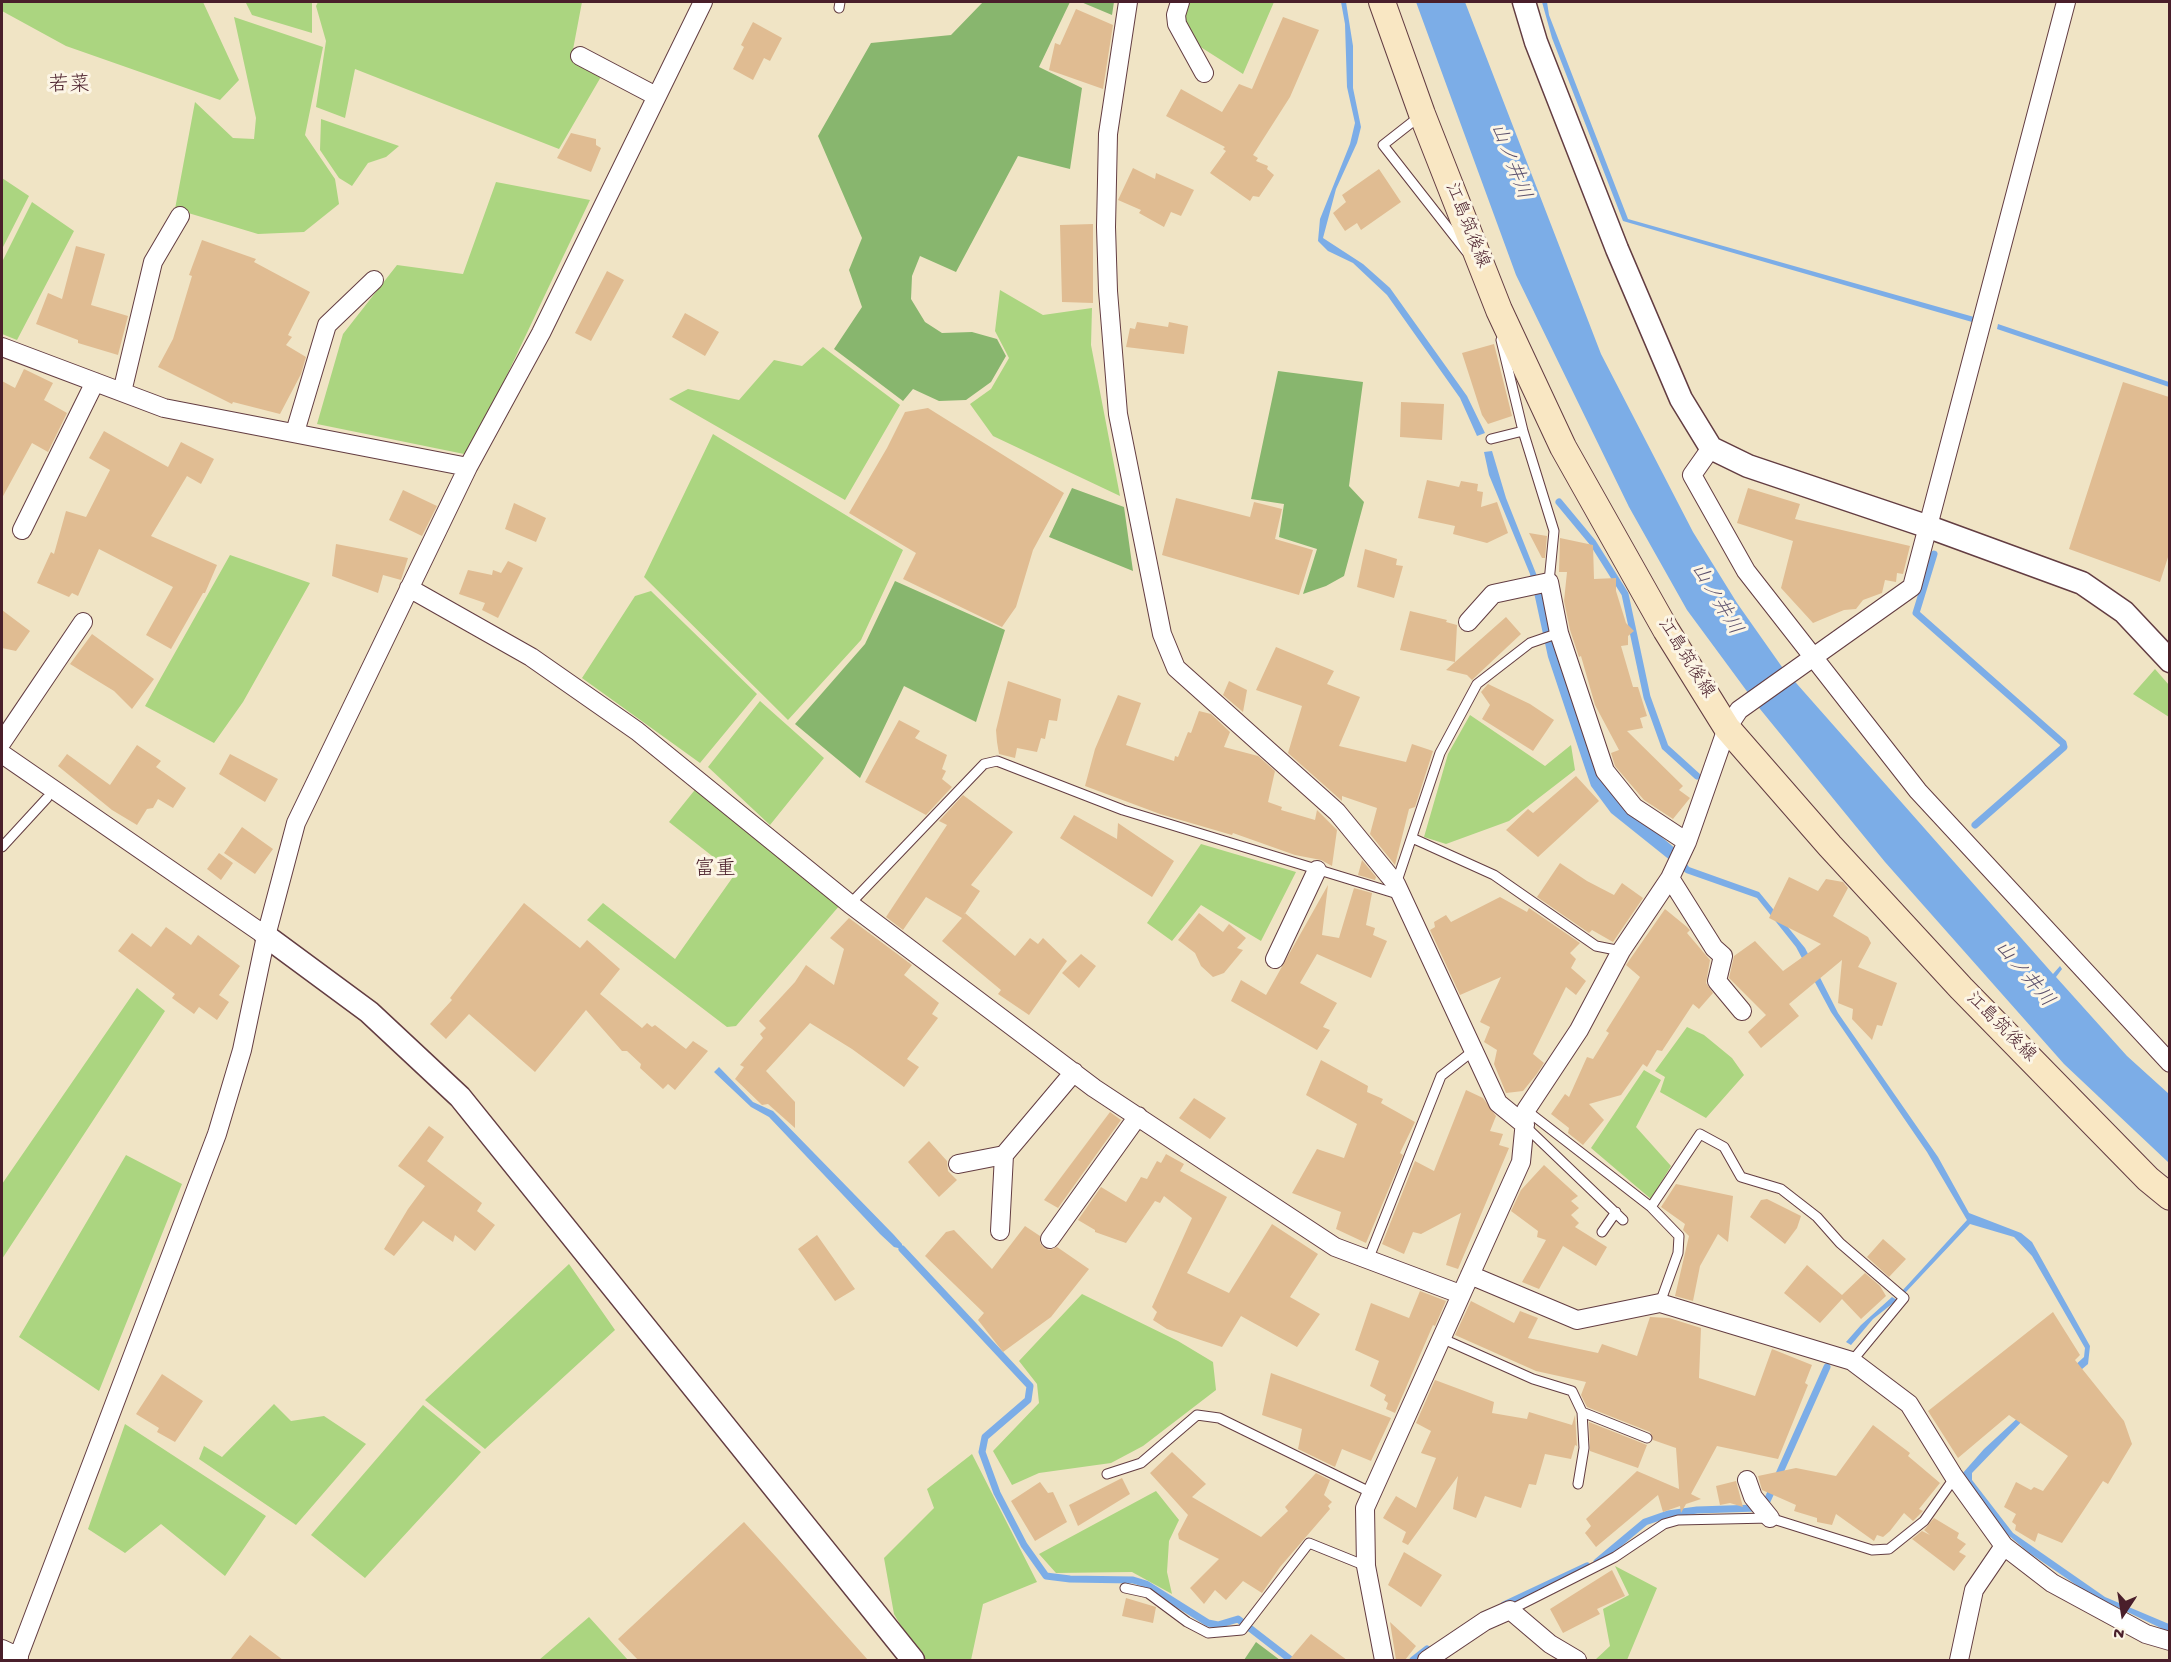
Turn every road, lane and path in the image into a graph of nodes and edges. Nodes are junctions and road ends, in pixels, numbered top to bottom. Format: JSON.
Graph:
{"nodes":[{"id":1,"x":703,"y":2,"type":"edge"},
{"id":2,"x":1128,"y":2,"type":"edge"},
{"id":3,"x":1180,"y":2,"type":"edge"},
{"id":4,"x":1383,"y":2,"type":"edge"},
{"id":5,"x":1524,"y":2,"type":"edge"},
{"id":6,"x":2066,"y":2,"type":"edge"},
{"id":7,"x":580,"y":56,"type":"dead end"},
{"id":8,"x":1204,"y":73,"type":"dead end"},
{"id":9,"x":656,"y":96,"type":"junction"},
{"id":10,"x":1422,"y":114,"type":"junction"},
{"id":11,"x":180,"y":216,"type":"dead end"},
{"id":12,"x":1486,"y":278,"type":"junction"},
{"id":13,"x":374,"y":280,"type":"dead end"},
{"id":14,"x":2,"y":347,"type":"edge"},
{"id":15,"x":95,"y":382,"type":"junction"},
{"id":16,"x":122,"y":392,"type":"junction"},
{"id":17,"x":295,"y":432,"type":"junction"},
{"id":18,"x":1523,"y":432,"type":"junction"},
{"id":19,"x":1491,"y":440,"type":"dead end"},
{"id":20,"x":1711,"y":448,"type":"junction"},
{"id":21,"x":468,"y":467,"type":"junction"},
{"id":22,"x":1929,"y":527,"type":"junction"},
{"id":23,"x":22,"y":530,"type":"dead end"},
{"id":24,"x":1549,"y":582,"type":"junction"},
{"id":25,"x":409,"y":588,"type":"junction"},
{"id":26,"x":83,"y":622,"type":"dead end"},
{"id":27,"x":1468,"y":622,"type":"dead end"},
{"id":28,"x":1559,"y":633,"type":"junction"},
{"id":29,"x":1813,"y":658,"type":"junction"},
{"id":30,"x":2169,"y":661,"type":"edge"},
{"id":31,"x":1733,"y":719,"type":"junction"},
{"id":32,"x":2,"y":742,"type":"edge"},
{"id":33,"x":2,"y":754,"type":"edge"},
{"id":34,"x":47,"y":798,"type":"dead end"},
{"id":35,"x":1412,"y":838,"type":"junction"},
{"id":36,"x":1687,"y":842,"type":"junction"},
{"id":37,"x":2,"y":847,"type":"edge"},
{"id":38,"x":1317,"y":870,"type":"junction"},
{"id":39,"x":1670,"y":878,"type":"junction"},
{"id":40,"x":1399,"y":890,"type":"junction"},
{"id":41,"x":850,"y":904,"type":"junction"},
{"id":42,"x":266,"y":936,"type":"junction"},
{"id":43,"x":1621,"y":951,"type":"junction"},
{"id":44,"x":1275,"y":959,"type":"dead end"},
{"id":45,"x":1742,"y":1011,"type":"dead end"},
{"id":46,"x":1473,"y":1051,"type":"junction"},
{"id":47,"x":2169,"y":1063,"type":"edge"},
{"id":48,"x":1074,"y":1072,"type":"junction"},
{"id":49,"x":1138,"y":1116,"type":"junction"},
{"id":50,"x":1525,"y":1118,"type":"junction"},
{"id":51,"x":1004,"y":1155,"type":"junction"},
{"id":52,"x":958,"y":1164,"type":"dead end"},
{"id":53,"x":2169,"y":1197,"type":"edge"},
{"id":54,"x":1651,"y":1207,"type":"junction"},
{"id":55,"x":1000,"y":1231,"type":"dead end"},
{"id":56,"x":1602,"y":1232,"type":"dead end"},
{"id":57,"x":1050,"y":1239,"type":"dead end"},
{"id":58,"x":1368,"y":1260,"type":"junction"},
{"id":59,"x":1470,"y":1275,"type":"junction"},
{"id":60,"x":1460,"y":1294,"type":"junction"},
{"id":61,"x":1660,"y":1304,"type":"junction"},
{"id":62,"x":1441,"y":1338,"type":"junction"},
{"id":63,"x":1852,"y":1361,"type":"junction"},
{"id":64,"x":1582,"y":1412,"type":"junction"},
{"id":65,"x":1647,"y":1438,"type":"dead end"},
{"id":66,"x":1107,"y":1474,"type":"dead end"},
{"id":67,"x":1954,"y":1477,"type":"junction"},
{"id":68,"x":1747,"y":1480,"type":"dead end"},
{"id":69,"x":1578,"y":1484,"type":"dead end"},
{"id":70,"x":1372,"y":1493,"type":"junction"},
{"id":71,"x":1770,"y":1518,"type":"junction"},
{"id":72,"x":2004,"y":1546,"type":"junction"},
{"id":73,"x":1366,"y":1566,"type":"junction"},
{"id":74,"x":1125,"y":1588,"type":"dead end"},
{"id":75,"x":1510,"y":1610,"type":"junction"},
{"id":76,"x":2169,"y":1641,"type":"edge"},
{"id":77,"x":2,"y":1648,"type":"edge"},
{"id":78,"x":18,"y":1659,"type":"edge"},
{"id":79,"x":913,"y":1660,"type":"edge"},
{"id":80,"x":1384,"y":1660,"type":"edge"},
{"id":81,"x":1427,"y":1660,"type":"edge"},
{"id":82,"x":1577,"y":1660,"type":"edge"},
{"id":83,"x":1959,"y":1660,"type":"edge"}],
"edges":[{"from":1,"to":9,"type":"street"},
{"from":2,"to":40,"type":"street"},
{"from":3,"to":8,"type":"street"},
{"from":4,"to":10,"type":"main road","name":"江島筑後線"},
{"from":5,"to":20,"type":"street"},
{"from":6,"to":22,"type":"street"},
{"from":7,"to":9,"type":"street"},
{"from":9,"to":21,"type":"street"},
{"from":10,"to":12,"type":"main road","name":"江島筑後線"},
{"from":10,"to":12,"type":"lane"},
{"from":11,"to":16,"type":"street"},
{"from":12,"to":18,"type":"lane"},
{"from":12,"to":31,"type":"main road","name":"江島筑後線"},
{"from":13,"to":17,"type":"street"},
{"from":14,"to":15,"type":"street"},
{"from":15,"to":16,"type":"street"},
{"from":15,"to":23,"type":"street"},
{"from":16,"to":17,"type":"street"},
{"from":17,"to":21,"type":"street"},
{"from":18,"to":19,"type":"lane"},
{"from":18,"to":24,"type":"lane"},
{"from":20,"to":22,"type":"street"},
{"from":20,"to":29,"type":"street"},
{"from":21,"to":25,"type":"street"},
{"from":22,"to":29,"type":"street"},
{"from":22,"to":30,"type":"street"},
{"from":24,"to":27,"type":"street"},
{"from":24,"to":28,"type":"street"},
{"from":25,"to":41,"type":"street"},
{"from":25,"to":42,"type":"street"},
{"from":26,"to":32,"type":"street"},
{"from":28,"to":35,"type":"lane"},
{"from":28,"to":36,"type":"street"},
{"from":29,"to":31,"type":"street"},
{"from":29,"to":47,"type":"street"},
{"from":31,"to":36,"type":"street"},
{"from":31,"to":53,"type":"main road","name":"江島筑後線"},
{"from":33,"to":42,"type":"street"},
{"from":34,"to":37,"type":"lane"},
{"from":35,"to":40,"type":"lane"},
{"from":35,"to":43,"type":"lane"},
{"from":36,"to":39,"type":"street"},
{"from":38,"to":40,"type":"lane"},
{"from":38,"to":41,"type":"lane"},
{"from":38,"to":44,"type":"street"},
{"from":39,"to":43,"type":"street"},
{"from":39,"to":45,"type":"street"},
{"from":40,"to":46,"type":"street"},
{"from":41,"to":48,"type":"street"},
{"from":42,"to":78,"type":"street"},
{"from":42,"to":79,"type":"street"},
{"from":43,"to":50,"type":"street"},
{"from":46,"to":50,"type":"street"},
{"from":46,"to":58,"type":"lane"},
{"from":48,"to":49,"type":"street"},
{"from":48,"to":51,"type":"street"},
{"from":49,"to":57,"type":"street"},
{"from":49,"to":58,"type":"street"},
{"from":50,"to":54,"type":"lane"},
{"from":50,"to":56,"type":"lane"},
{"from":50,"to":59,"type":"street"},
{"from":51,"to":52,"type":"street"},
{"from":51,"to":55,"type":"street"},
{"from":54,"to":61,"type":"lane"},
{"from":54,"to":63,"type":"lane"},
{"from":58,"to":60,"type":"street"},
{"from":59,"to":60,"type":"street"},
{"from":59,"to":61,"type":"street"},
{"from":60,"to":62,"type":"street"},
{"from":61,"to":63,"type":"street"},
{"from":62,"to":64,"type":"lane"},
{"from":62,"to":70,"type":"street"},
{"from":63,"to":67,"type":"street"},
{"from":64,"to":65,"type":"lane"},
{"from":64,"to":69,"type":"lane"},
{"from":66,"to":70,"type":"lane"},
{"from":67,"to":71,"type":"lane"},
{"from":67,"to":72,"type":"street"},
{"from":68,"to":71,"type":"street"},
{"from":70,"to":73,"type":"street"},
{"from":71,"to":75,"type":"lane"},
{"from":72,"to":76,"type":"street"},
{"from":72,"to":83,"type":"street"},
{"from":73,"to":74,"type":"lane"},
{"from":73,"to":80,"type":"street"},
{"from":75,"to":81,"type":"street"},
{"from":75,"to":82,"type":"street"},
{"from":77,"to":78,"type":"street"}]}
